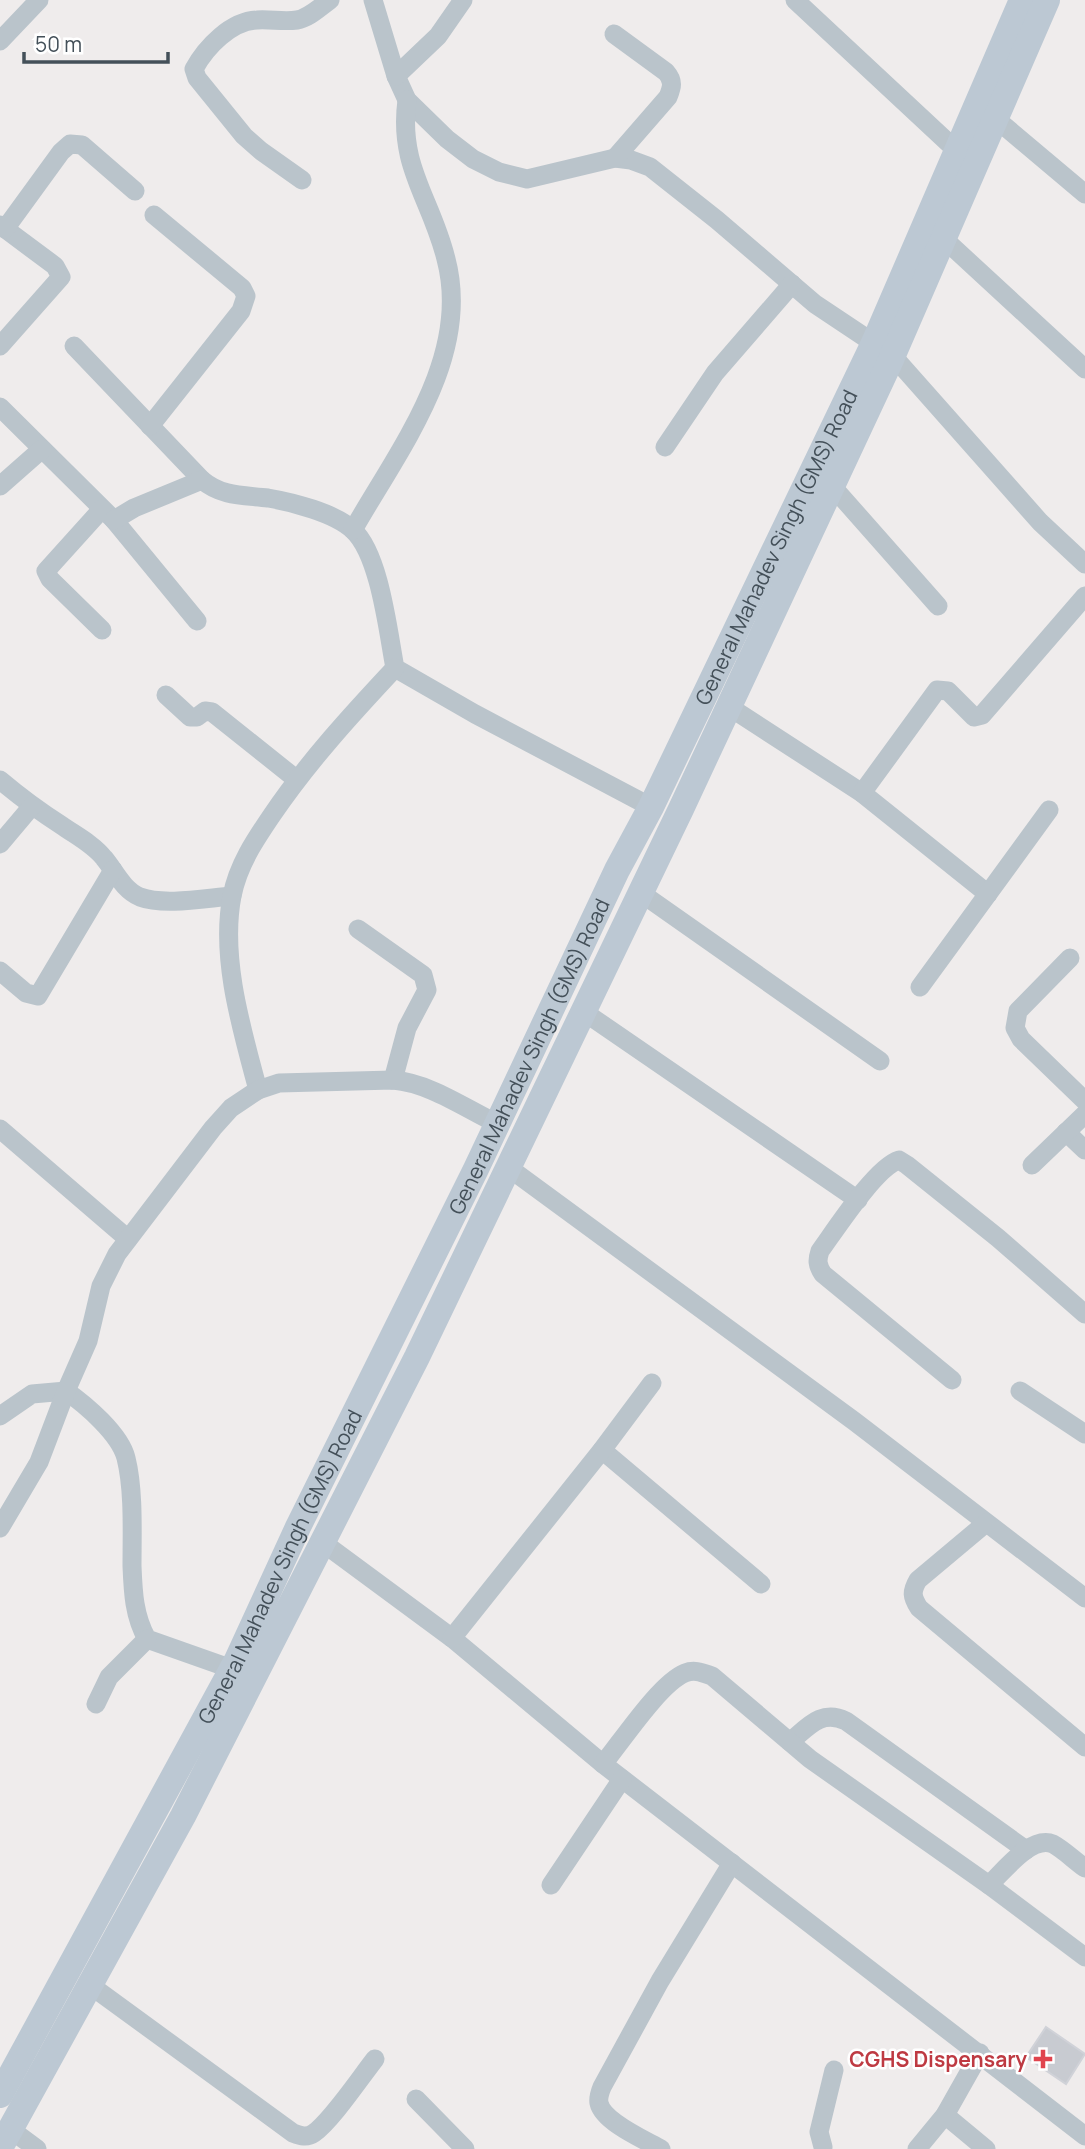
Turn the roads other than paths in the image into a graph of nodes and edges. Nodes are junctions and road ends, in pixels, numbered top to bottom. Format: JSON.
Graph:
{"nodes":[{"id":1,"x":39,"y":0,"type":"edge"},
{"id":2,"x":330,"y":0,"type":"edge"},
{"id":3,"x":373,"y":0,"type":"edge"},
{"id":4,"x":463,"y":0,"type":"edge"},
{"id":5,"x":794,"y":0,"type":"edge"},
{"id":6,"x":1021,"y":0,"type":"edge"},
{"id":7,"x":1047,"y":0,"type":"edge"},
{"id":8,"x":614,"y":33,"type":"dead end"},
{"id":9,"x":0,"y":41,"type":"edge"},
{"id":10,"x":396,"y":76,"type":"junction"},
{"id":11,"x":407,"y":100,"type":"junction"},
{"id":12,"x":996,"y":119,"type":"junction"},
{"id":13,"x":956,"y":150,"type":"junction"},
{"id":14,"x":615,"y":158,"type":"junction"},
{"id":15,"x":302,"y":180,"type":"dead end"},
{"id":16,"x":135,"y":191,"type":"dead end"},
{"id":17,"x":1085,"y":194,"type":"edge"},
{"id":18,"x":154,"y":215,"type":"dead end"},
{"id":19,"x":3,"y":227,"type":"edge"},
{"id":20,"x":944,"y":239,"type":"junction"},
{"id":21,"x":792,"y":284,"type":"junction"},
{"id":22,"x":0,"y":346,"type":"edge"},
{"id":23,"x":74,"y":346,"type":"dead end"},
{"id":24,"x":884,"y":350,"type":"junction"},
{"id":25,"x":1085,"y":369,"type":"edge"},
{"id":26,"x":0,"y":407,"type":"edge"},
{"id":27,"x":150,"y":426,"type":"junction"},
{"id":28,"x":665,"y":447,"type":"dead end"},
{"id":29,"x":42,"y":449,"type":"junction"},
{"id":30,"x":202,"y":480,"type":"junction"},
{"id":31,"x":832,"y":485,"type":"junction"},
{"id":32,"x":0,"y":486,"type":"edge"},
{"id":33,"x":108,"y":515,"type":"junction"},
{"id":34,"x":353,"y":530,"type":"junction"},
{"id":35,"x":1085,"y":564,"type":"edge"},
{"id":36,"x":1085,"y":596,"type":"edge"},
{"id":37,"x":938,"y":606,"type":"dead end"},
{"id":38,"x":197,"y":621,"type":"dead end"},
{"id":39,"x":103,"y":630,"type":"dead end"},
{"id":40,"x":395,"y":668,"type":"junction"},
{"id":41,"x":166,"y":695,"type":"dead end"},
{"id":42,"x":728,"y":706,"type":"junction"},
{"id":43,"x":0,"y":779,"type":"edge"},
{"id":44,"x":296,"y":779,"type":"junction"},
{"id":45,"x":862,"y":793,"type":"junction"},
{"id":46,"x":32,"y":806,"type":"junction"},
{"id":47,"x":651,"y":807,"type":"junction"},
{"id":48,"x":1049,"y":810,"type":"dead end"},
{"id":49,"x":0,"y":844,"type":"edge"},
{"id":50,"x":113,"y":870,"type":"junction"},
{"id":51,"x":641,"y":893,"type":"junction"},
{"id":52,"x":988,"y":894,"type":"junction"},
{"id":53,"x":232,"y":896,"type":"junction"},
{"id":54,"x":358,"y":929,"type":"dead end"},
{"id":55,"x":1070,"y":958,"type":"dead end"},
{"id":56,"x":0,"y":971,"type":"edge"},
{"id":57,"x":920,"y":987,"type":"dead end"},
{"id":58,"x":584,"y":1012,"type":"junction"},
{"id":59,"x":880,"y":1061,"type":"dead end"},
{"id":60,"x":393,"y":1080,"type":"junction"},
{"id":61,"x":258,"y":1090,"type":"junction"},
{"id":62,"x":1085,"y":1101,"type":"edge"},
{"id":63,"x":1085,"y":1114,"type":"edge"},
{"id":64,"x":496,"y":1123,"type":"junction"},
{"id":65,"x":0,"y":1129,"type":"edge"},
{"id":66,"x":1066,"y":1132,"type":"junction"},
{"id":67,"x":1085,"y":1150,"type":"edge"},
{"id":68,"x":1032,"y":1166,"type":"dead end"},
{"id":69,"x":509,"y":1168,"type":"junction"},
{"id":70,"x":858,"y":1200,"type":"junction"},
{"id":71,"x":128,"y":1239,"type":"junction"},
{"id":72,"x":1085,"y":1314,"type":"edge"},
{"id":73,"x":952,"y":1380,"type":"dead end"},
{"id":74,"x":652,"y":1383,"type":"dead end"},
{"id":75,"x":66,"y":1391,"type":"junction"},
{"id":76,"x":1020,"y":1391,"type":"dead end"},
{"id":77,"x":0,"y":1416,"type":"edge"},
{"id":78,"x":1085,"y":1434,"type":"edge"},
{"id":79,"x":602,"y":1450,"type":"junction"},
{"id":80,"x":986,"y":1523,"type":"junction"},
{"id":81,"x":0,"y":1528,"type":"edge"},
{"id":82,"x":322,"y":1542,"type":"junction"},
{"id":83,"x":761,"y":1584,"type":"dead end"},
{"id":84,"x":1085,"y":1598,"type":"edge"},
{"id":85,"x":452,"y":1638,"type":"junction"},
{"id":86,"x":147,"y":1639,"type":"junction"},
{"id":87,"x":232,"y":1669,"type":"junction"},
{"id":88,"x":96,"y":1704,"type":"dead end"},
{"id":89,"x":790,"y":1742,"type":"junction"},
{"id":90,"x":1085,"y":1747,"type":"edge"},
{"id":91,"x":603,"y":1764,"type":"junction"},
{"id":92,"x":622,"y":1779,"type":"junction"},
{"id":93,"x":1026,"y":1850,"type":"junction"},
{"id":94,"x":732,"y":1863,"type":"junction"},
{"id":95,"x":1085,"y":1868,"type":"edge"},
{"id":96,"x":551,"y":1885,"type":"dead end"},
{"id":97,"x":989,"y":1885,"type":"junction"},
{"id":98,"x":1085,"y":1957,"type":"edge"},
{"id":99,"x":90,"y":1985,"type":"junction"},
{"id":100,"x":980,"y":2053,"type":"junction"},
{"id":101,"x":375,"y":2059,"type":"dead end"},
{"id":102,"x":834,"y":2070,"type":"dead end"},
{"id":103,"x":0,"y":2095,"type":"edge"},
{"id":104,"x":416,"y":2099,"type":"dead end"},
{"id":105,"x":945,"y":2115,"type":"junction"},
{"id":106,"x":1085,"y":2136,"type":"edge"},
{"id":107,"x":5,"y":2138,"type":"edge"},
{"id":108,"x":825,"y":2148,"type":"edge"},
{"id":109,"x":37,"y":2149,"type":"edge"},
{"id":110,"x":465,"y":2149,"type":"edge"},
{"id":111,"x":661,"y":2149,"type":"edge"},
{"id":112,"x":917,"y":2149,"type":"edge"},
{"id":113,"x":986,"y":2149,"type":"edge"}],
"edges":[{"from":1,"to":9,"type":"street"},
{"from":2,"to":15,"type":"street"},
{"from":3,"to":10,"type":"street"},
{"from":4,"to":10,"type":"street"},
{"from":5,"to":13,"type":"street"},
{"from":6,"to":13,"type":"street","name":"General Mahadev Singh (GMS) Road"},
{"from":7,"to":12,"type":"street"},
{"from":8,"to":14,"type":"street"},
{"from":10,"to":11,"type":"street"},
{"from":11,"to":14,"type":"street"},
{"from":11,"to":34,"type":"street"},
{"from":12,"to":17,"type":"street"},
{"from":12,"to":20,"type":"street"},
{"from":13,"to":24,"type":"street","name":"General Mahadev Singh (GMS) Road"},
{"from":14,"to":21,"type":"street"},
{"from":16,"to":19,"type":"street"},
{"from":18,"to":27,"type":"street"},
{"from":19,"to":22,"type":"street"},
{"from":20,"to":24,"type":"street"},
{"from":20,"to":25,"type":"street"},
{"from":21,"to":24,"type":"street"},
{"from":21,"to":28,"type":"street"},
{"from":23,"to":27,"type":"street"},
{"from":24,"to":31,"type":"street"},
{"from":24,"to":35,"type":"street"},
{"from":24,"to":47,"type":"street","name":"General Mahadev Singh (GMS) Road"},
{"from":26,"to":29,"type":"street"},
{"from":27,"to":30,"type":"street"},
{"from":29,"to":32,"type":"street"},
{"from":29,"to":33,"type":"street"},
{"from":30,"to":33,"type":"street"},
{"from":30,"to":34,"type":"street"},
{"from":31,"to":37,"type":"street"},
{"from":31,"to":42,"type":"street"},
{"from":33,"to":38,"type":"street"},
{"from":33,"to":39,"type":"street"},
{"from":34,"to":40,"type":"street"},
{"from":36,"to":45,"type":"street"},
{"from":40,"to":44,"type":"street"},
{"from":40,"to":47,"type":"street"},
{"from":41,"to":44,"type":"street"},
{"from":42,"to":45,"type":"street"},
{"from":42,"to":51,"type":"street"},
{"from":43,"to":46,"type":"street"},
{"from":44,"to":53,"type":"street"},
{"from":45,"to":52,"type":"street"},
{"from":46,"to":49,"type":"street"},
{"from":46,"to":50,"type":"street"},
{"from":47,"to":64,"type":"street","name":"General Mahadev Singh (GMS) Road"},
{"from":48,"to":52,"type":"street"},
{"from":50,"to":53,"type":"street"},
{"from":50,"to":56,"type":"street"},
{"from":51,"to":58,"type":"street"},
{"from":51,"to":59,"type":"street"},
{"from":52,"to":57,"type":"street"},
{"from":53,"to":61,"type":"street"},
{"from":54,"to":60,"type":"street"},
{"from":55,"to":62,"type":"street"},
{"from":58,"to":69,"type":"street"},
{"from":58,"to":70,"type":"street"},
{"from":60,"to":61,"type":"street"},
{"from":60,"to":64,"type":"street"},
{"from":61,"to":71,"type":"street"},
{"from":63,"to":66,"type":"street"},
{"from":64,"to":87,"type":"street","name":"General Mahadev Singh (GMS) Road"},
{"from":65,"to":71,"type":"street"},
{"from":66,"to":67,"type":"street"},
{"from":66,"to":68,"type":"street"},
{"from":69,"to":80,"type":"street"},
{"from":69,"to":82,"type":"street"},
{"from":70,"to":72,"type":"street"},
{"from":70,"to":73,"type":"street"},
{"from":71,"to":75,"type":"street"},
{"from":74,"to":79,"type":"street"},
{"from":75,"to":77,"type":"street"},
{"from":75,"to":81,"type":"street"},
{"from":75,"to":86,"type":"street"},
{"from":76,"to":78,"type":"street"},
{"from":79,"to":83,"type":"street"},
{"from":79,"to":85,"type":"street"},
{"from":80,"to":84,"type":"street"},
{"from":80,"to":90,"type":"street"},
{"from":82,"to":85,"type":"street"},
{"from":82,"to":99,"type":"street"},
{"from":85,"to":91,"type":"street"},
{"from":86,"to":87,"type":"street"},
{"from":86,"to":88,"type":"street"},
{"from":87,"to":103,"type":"street","name":"General Mahadev Singh (GMS) Road"},
{"from":89,"to":91,"type":"street"},
{"from":89,"to":93,"type":"street"},
{"from":89,"to":97,"type":"street"},
{"from":91,"to":92,"type":"street"},
{"from":92,"to":94,"type":"street"},
{"from":92,"to":96,"type":"street"},
{"from":93,"to":95,"type":"street"},
{"from":93,"to":97,"type":"street"},
{"from":94,"to":100,"type":"street"},
{"from":94,"to":111,"type":"street"},
{"from":97,"to":98,"type":"street"},
{"from":99,"to":101,"type":"street"},
{"from":99,"to":107,"type":"street"},
{"from":100,"to":105,"type":"street"},
{"from":100,"to":106,"type":"street"},
{"from":102,"to":108,"type":"street"},
{"from":104,"to":110,"type":"street"},
{"from":105,"to":112,"type":"street"},
{"from":105,"to":113,"type":"street"},
{"from":107,"to":109,"type":"street"}]}
